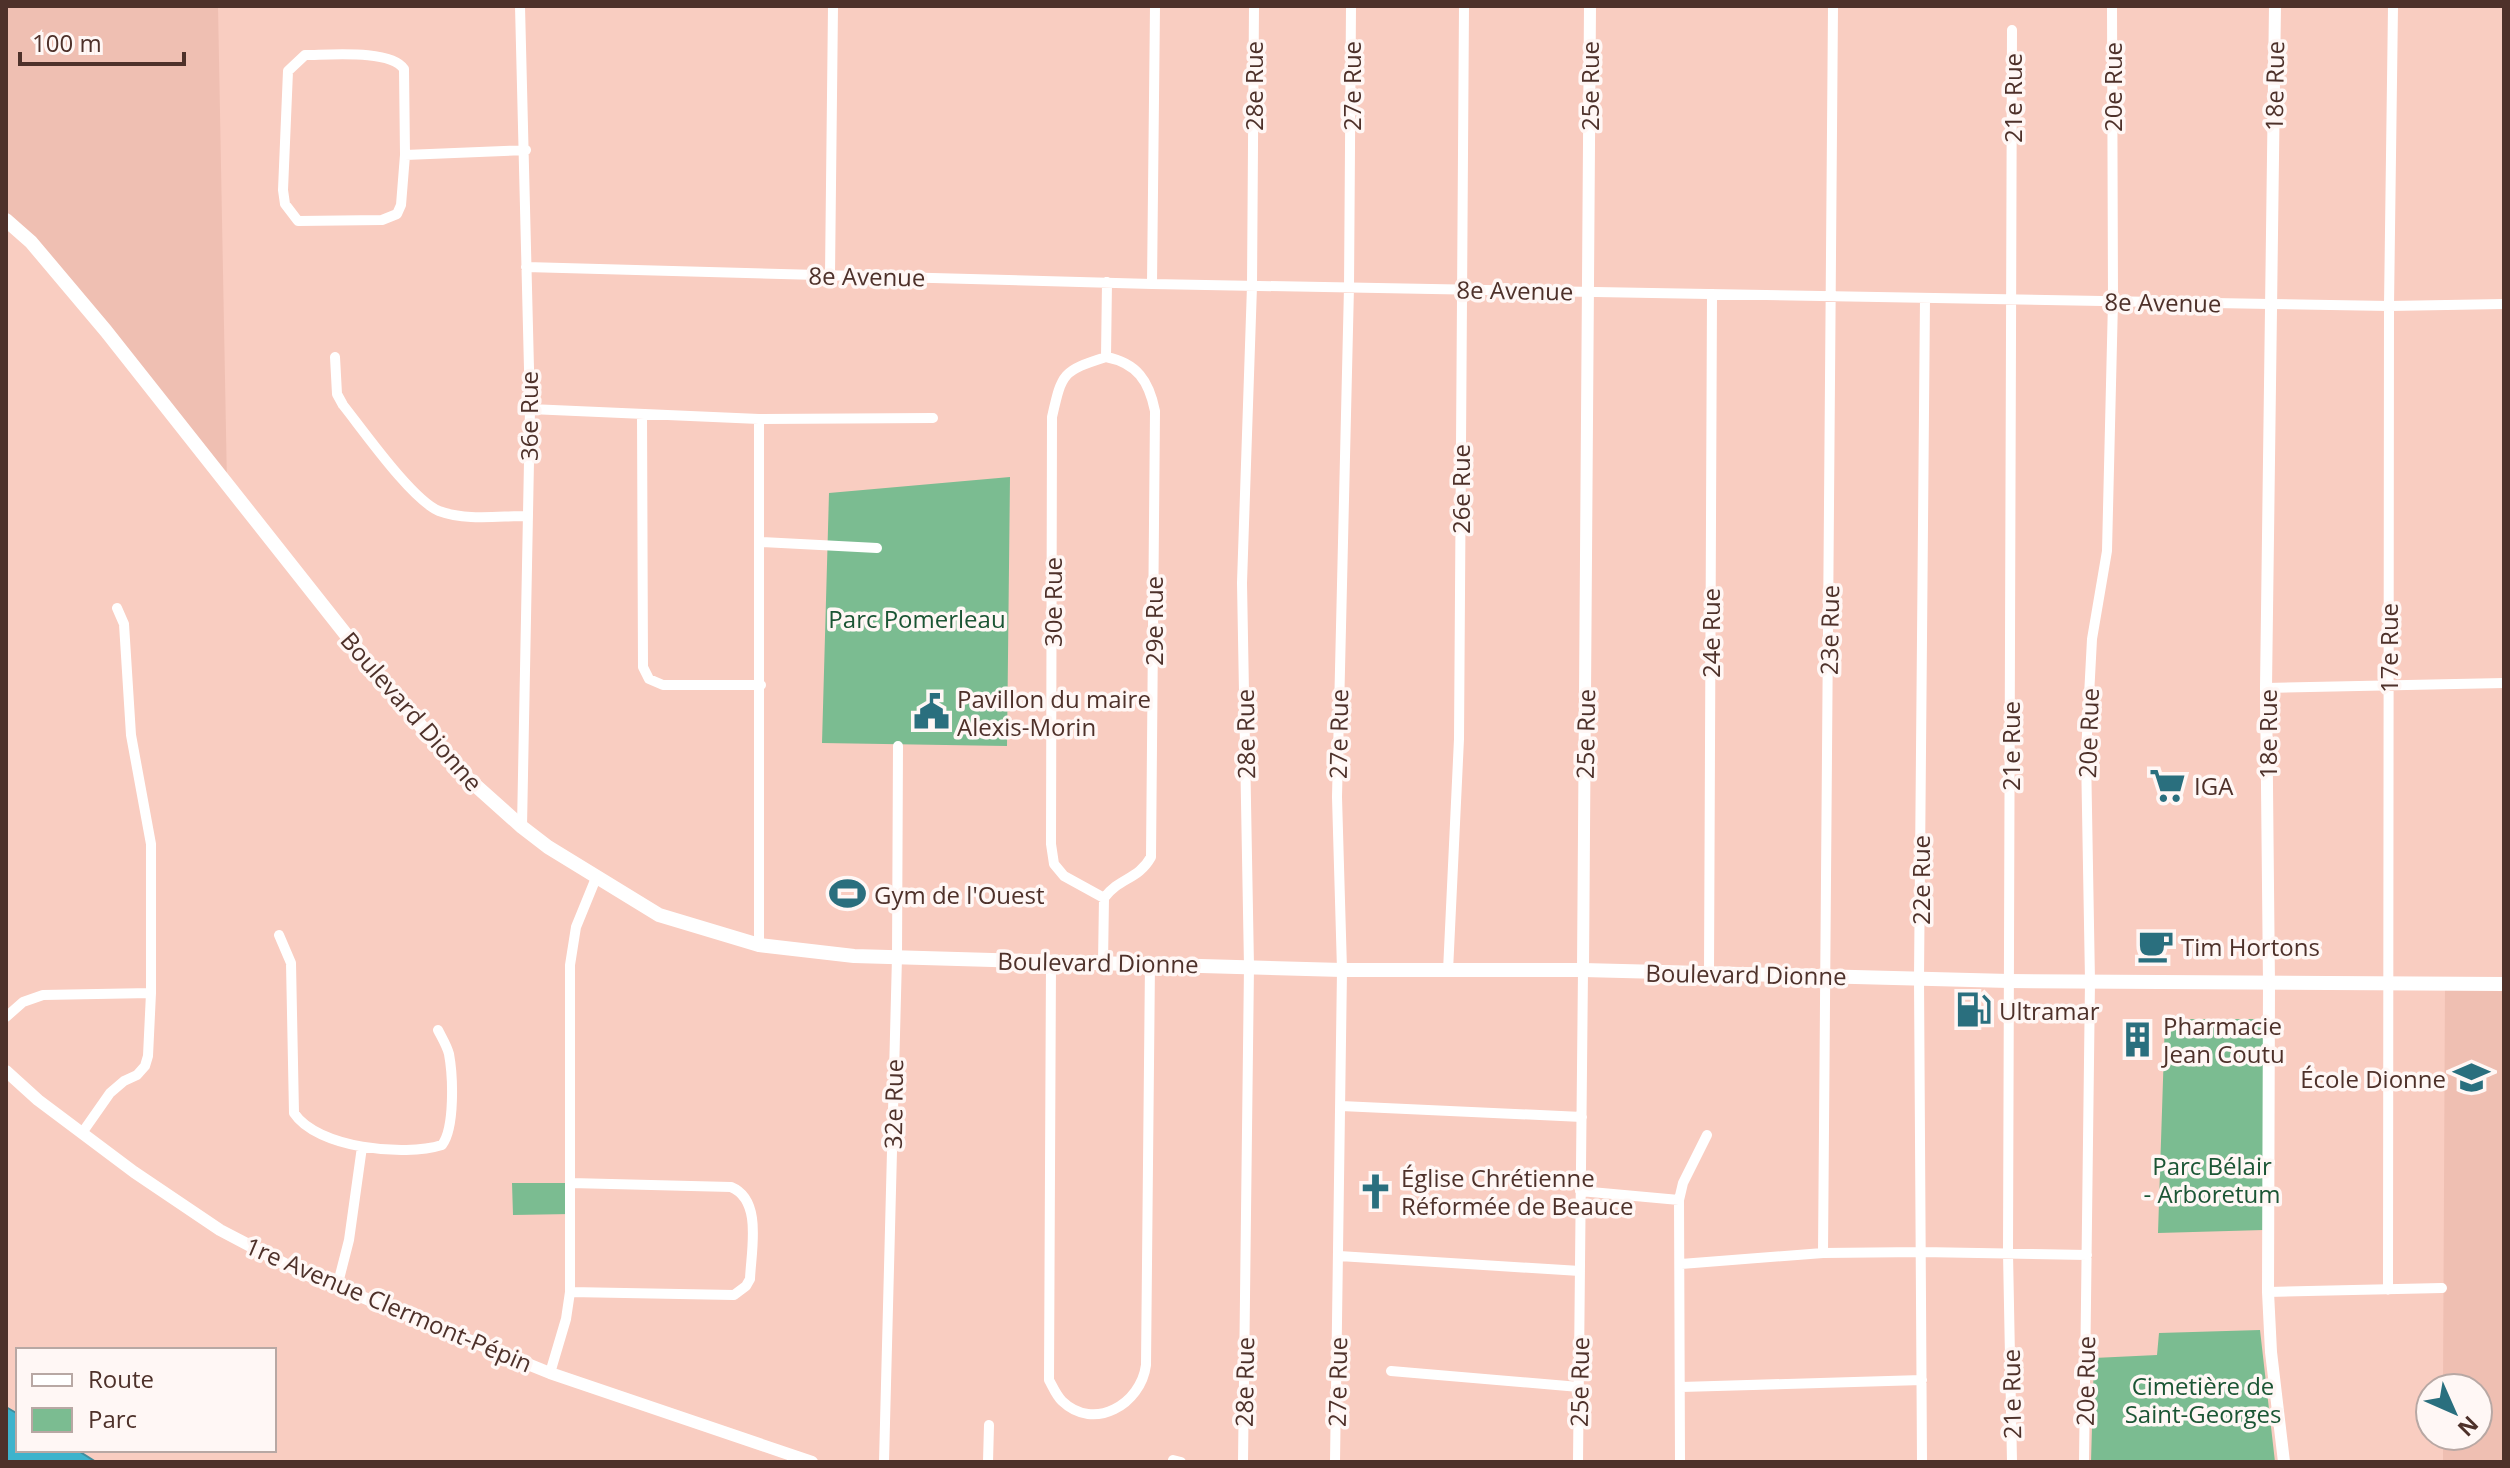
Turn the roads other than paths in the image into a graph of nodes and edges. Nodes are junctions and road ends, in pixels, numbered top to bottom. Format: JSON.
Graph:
{"nodes":[{"id":1,"x":520,"y":6,"type":"edge"},
{"id":2,"x":833,"y":6,"type":"edge"},
{"id":3,"x":1155,"y":6,"type":"edge"},
{"id":4,"x":1254,"y":6,"type":"edge"},
{"id":5,"x":1351,"y":6,"type":"edge"},
{"id":6,"x":1464,"y":6,"type":"edge"},
{"id":7,"x":1590,"y":6,"type":"edge"},
{"id":8,"x":1833,"y":6,"type":"edge"},
{"id":9,"x":2112,"y":6,"type":"edge"},
{"id":10,"x":2275,"y":6,"type":"edge"},
{"id":11,"x":2393,"y":6,"type":"edge"},
{"id":12,"x":2012,"y":30,"type":"dead end"},
{"id":13,"x":526,"y":150,"type":"junction"},
{"id":14,"x":405,"y":155,"type":"junction"},
{"id":15,"x":6,"y":220,"type":"edge"},
{"id":16,"x":526,"y":267,"type":"junction"},
{"id":17,"x":830,"y":275,"type":"junction"},
{"id":18,"x":1107,"y":282,"type":"junction"},
{"id":19,"x":1152,"y":284,"type":"junction"},
{"id":20,"x":1252,"y":286,"type":"junction"},
{"id":21,"x":1349,"y":287,"type":"junction"},
{"id":22,"x":1462,"y":289,"type":"junction"},
{"id":23,"x":1589,"y":292,"type":"junction"},
{"id":24,"x":1712,"y":294,"type":"junction"},
{"id":25,"x":1832,"y":296,"type":"junction"},
{"id":26,"x":1925,"y":298,"type":"junction"},
{"id":27,"x":2011,"y":300,"type":"junction"},
{"id":28,"x":2113,"y":301,"type":"junction"},
{"id":29,"x":2270,"y":304,"type":"junction"},
{"id":30,"x":2504,"y":304,"type":"edge"},
{"id":31,"x":2389,"y":306,"type":"junction"},
{"id":32,"x":335,"y":357,"type":"dead end"},
{"id":33,"x":1106,"y":357,"type":"junction"},
{"id":34,"x":530,"y":409,"type":"junction"},
{"id":35,"x":642,"y":414,"type":"junction"},
{"id":36,"x":933,"y":418,"type":"dead end"},
{"id":37,"x":759,"y":419,"type":"junction"},
{"id":38,"x":527,"y":516,"type":"junction"},
{"id":39,"x":760,"y":542,"type":"junction"},
{"id":40,"x":877,"y":548,"type":"dead end"},
{"id":41,"x":117,"y":608,"type":"dead end"},
{"id":42,"x":2504,"y":683,"type":"edge"},
{"id":43,"x":761,"y":685,"type":"junction"},
{"id":44,"x":2388,"y":687,"type":"junction"},
{"id":45,"x":2266,"y":688,"type":"junction"},
{"id":46,"x":898,"y":746,"type":"dead end"},
{"id":47,"x":522,"y":827,"type":"junction"},
{"id":48,"x":596,"y":878,"type":"junction"},
{"id":49,"x":1104,"y":898,"type":"junction"},
{"id":50,"x":279,"y":935,"type":"dead end"},
{"id":51,"x":759,"y":945,"type":"junction"},
{"id":52,"x":897,"y":957,"type":"junction"},
{"id":53,"x":1051,"y":962,"type":"junction"},
{"id":54,"x":1103,"y":963,"type":"junction"},
{"id":55,"x":1150,"y":963,"type":"junction"},
{"id":56,"x":1249,"y":966,"type":"junction"},
{"id":57,"x":1342,"y":970,"type":"junction"},
{"id":58,"x":1583,"y":970,"type":"junction"},
{"id":59,"x":1448,"y":971,"type":"junction"},
{"id":60,"x":1709,"y":973,"type":"junction"},
{"id":61,"x":1825,"y":975,"type":"junction"},
{"id":62,"x":1919,"y":978,"type":"junction"},
{"id":63,"x":2009,"y":981,"type":"junction"},
{"id":64,"x":2090,"y":981,"type":"junction"},
{"id":65,"x":2269,"y":984,"type":"junction"},
{"id":66,"x":2388,"y":984,"type":"junction"},
{"id":67,"x":2504,"y":984,"type":"edge"},
{"id":68,"x":151,"y":993,"type":"junction"},
{"id":69,"x":6,"y":1017,"type":"edge"},
{"id":70,"x":438,"y":1030,"type":"dead end"},
{"id":71,"x":6,"y":1071,"type":"edge"},
{"id":72,"x":1341,"y":1106,"type":"junction"},
{"id":73,"x":1582,"y":1117,"type":"junction"},
{"id":74,"x":82,"y":1133,"type":"junction"},
{"id":75,"x":1707,"y":1135,"type":"dead end"},
{"id":76,"x":362,"y":1147,"type":"junction"},
{"id":77,"x":571,"y":1183,"type":"junction"},
{"id":78,"x":1580,"y":1191,"type":"junction"},
{"id":79,"x":1679,"y":1200,"type":"junction"},
{"id":80,"x":1922,"y":1252,"type":"junction"},
{"id":81,"x":1823,"y":1253,"type":"junction"},
{"id":82,"x":2008,"y":1253,"type":"junction"},
{"id":83,"x":2087,"y":1255,"type":"junction"},
{"id":84,"x":1339,"y":1256,"type":"junction"},
{"id":85,"x":1681,"y":1264,"type":"junction"},
{"id":86,"x":1580,"y":1271,"type":"junction"},
{"id":87,"x":337,"y":1287,"type":"junction"},
{"id":88,"x":2442,"y":1288,"type":"dead end"},
{"id":89,"x":2388,"y":1290,"type":"junction"},
{"id":90,"x":570,"y":1292,"type":"junction"},
{"id":91,"x":2268,"y":1292,"type":"junction"},
{"id":92,"x":1391,"y":1371,"type":"dead end"},
{"id":93,"x":550,"y":1373,"type":"junction"},
{"id":94,"x":1922,"y":1380,"type":"junction"},
{"id":95,"x":1579,"y":1387,"type":"junction"},
{"id":96,"x":1681,"y":1387,"type":"junction"},
{"id":97,"x":989,"y":1425,"type":"dead end"},
{"id":98,"x":812,"y":1462,"type":"edge"},
{"id":99,"x":884,"y":1462,"type":"edge"},
{"id":100,"x":988,"y":1462,"type":"edge"},
{"id":101,"x":1243,"y":1462,"type":"edge"},
{"id":102,"x":1335,"y":1462,"type":"edge"},
{"id":103,"x":1578,"y":1462,"type":"edge"},
{"id":104,"x":1680,"y":1462,"type":"edge"},
{"id":105,"x":1922,"y":1462,"type":"edge"},
{"id":106,"x":2012,"y":1462,"type":"edge"},
{"id":107,"x":2084,"y":1462,"type":"edge"},
{"id":108,"x":2284,"y":1462,"type":"edge"}],
"edges":[{"from":1,"to":13,"type":"street","name":"36e Rue"},
{"from":2,"to":17,"type":"street"},
{"from":3,"to":19,"type":"street"},
{"from":4,"to":20,"type":"street","name":"28e Rue"},
{"from":5,"to":21,"type":"street","name":"27e Rue"},
{"from":6,"to":22,"type":"street","name":"26e Rue"},
{"from":7,"to":23,"type":"street","name":"25e Rue"},
{"from":8,"to":25,"type":"street","name":"23e Rue"},
{"from":9,"to":28,"type":"street","name":"20e Rue"},
{"from":10,"to":29,"type":"street","name":"18e Rue"},
{"from":11,"to":31,"type":"street","name":"17e Rue"},
{"from":12,"to":27,"type":"street","name":"21e Rue"},
{"from":13,"to":14,"type":"street"},
{"from":13,"to":16,"type":"street","name":"36e Rue"},
{"from":14,"to":14,"type":"street"},
{"from":15,"to":47,"type":"main road","name":"Boulevard Dionne"},
{"from":16,"to":17,"type":"street","name":"8e Avenue"},
{"from":16,"to":34,"type":"street","name":"36e Rue"},
{"from":17,"to":18,"type":"street","name":"8e Avenue"},
{"from":18,"to":19,"type":"street","name":"8e Avenue"},
{"from":18,"to":33,"type":"street"},
{"from":19,"to":20,"type":"street","name":"8e Avenue"},
{"from":20,"to":21,"type":"street","name":"8e Avenue"},
{"from":20,"to":56,"type":"street","name":"28e Rue"},
{"from":21,"to":22,"type":"street","name":"8e Avenue"},
{"from":21,"to":57,"type":"street","name":"27e Rue"},
{"from":22,"to":23,"type":"street","name":"8e Avenue"},
{"from":22,"to":59,"type":"street","name":"26e Rue"},
{"from":23,"to":24,"type":"street","name":"8e Avenue"},
{"from":23,"to":58,"type":"street","name":"25e Rue"},
{"from":24,"to":25,"type":"street","name":"8e Avenue"},
{"from":24,"to":60,"type":"street","name":"24e Rue"},
{"from":25,"to":26,"type":"street","name":"8e Avenue"},
{"from":25,"to":61,"type":"street","name":"23e Rue"},
{"from":26,"to":27,"type":"street","name":"8e Avenue"},
{"from":26,"to":62,"type":"street","name":"22e Rue"},
{"from":27,"to":28,"type":"street","name":"8e Avenue"},
{"from":27,"to":63,"type":"street","name":"21e Rue"},
{"from":28,"to":29,"type":"street","name":"8e Avenue"},
{"from":28,"to":64,"type":"street","name":"20e Rue"},
{"from":29,"to":31,"type":"street","name":"8e Avenue"},
{"from":29,"to":45,"type":"street","name":"18e Rue"},
{"from":30,"to":31,"type":"street","name":"8e Avenue"},
{"from":31,"to":44,"type":"street","name":"17e Rue"},
{"from":32,"to":38,"type":"street"},
{"from":33,"to":49,"type":"street","name":"29e Rue"},
{"from":33,"to":49,"type":"street","name":"30e Rue"},
{"from":34,"to":35,"type":"street"},
{"from":34,"to":38,"type":"street","name":"36e Rue"},
{"from":35,"to":37,"type":"street"},
{"from":35,"to":43,"type":"street"},
{"from":36,"to":37,"type":"street"},
{"from":37,"to":39,"type":"street"},
{"from":38,"to":47,"type":"street","name":"36e Rue"},
{"from":39,"to":40,"type":"street"},
{"from":39,"to":43,"type":"street"},
{"from":41,"to":68,"type":"street"},
{"from":42,"to":44,"type":"street"},
{"from":43,"to":51,"type":"street"},
{"from":44,"to":45,"type":"street"},
{"from":44,"to":66,"type":"street","name":"17e Rue"},
{"from":45,"to":65,"type":"street","name":"18e Rue"},
{"from":46,"to":52,"type":"street","name":"32e Rue"},
{"from":47,"to":48,"type":"main road","name":"Boulevard Dionne"},
{"from":48,"to":51,"type":"main road","name":"Boulevard Dionne"},
{"from":48,"to":77,"type":"street"},
{"from":49,"to":54,"type":"street"},
{"from":50,"to":76,"type":"street"},
{"from":51,"to":52,"type":"main road","name":"Boulevard Dionne"},
{"from":52,"to":53,"type":"main road","name":"Boulevard Dionne"},
{"from":52,"to":99,"type":"street","name":"32e Rue"},
{"from":53,"to":54,"type":"main road","name":"Boulevard Dionne"},
{"from":53,"to":55,"type":"street"},
{"from":54,"to":55,"type":"main road","name":"Boulevard Dionne"},
{"from":55,"to":56,"type":"main road","name":"Boulevard Dionne"},
{"from":56,"to":57,"type":"main road","name":"Boulevard Dionne"},
{"from":56,"to":101,"type":"street","name":"28e Rue"},
{"from":57,"to":59,"type":"main road","name":"Boulevard Dionne"},
{"from":57,"to":72,"type":"street","name":"27e Rue"},
{"from":58,"to":59,"type":"main road","name":"Boulevard Dionne"},
{"from":58,"to":60,"type":"main road","name":"Boulevard Dionne"},
{"from":58,"to":73,"type":"street","name":"25e Rue"},
{"from":60,"to":61,"type":"main road","name":"Boulevard Dionne"},
{"from":61,"to":62,"type":"main road","name":"Boulevard Dionne"},
{"from":61,"to":81,"type":"street","name":"23e Rue"},
{"from":62,"to":63,"type":"main road","name":"Boulevard Dionne"},
{"from":62,"to":80,"type":"street","name":"22e Rue"},
{"from":63,"to":64,"type":"main road","name":"Boulevard Dionne"},
{"from":63,"to":82,"type":"street","name":"21e Rue"},
{"from":64,"to":65,"type":"main road","name":"Boulevard Dionne"},
{"from":64,"to":83,"type":"street","name":"20e Rue"},
{"from":65,"to":66,"type":"main road","name":"Boulevard Dionne"},
{"from":65,"to":91,"type":"street","name":"18e Rue"},
{"from":66,"to":67,"type":"main road","name":"Boulevard Dionne"},
{"from":66,"to":89,"type":"street","name":"17e Rue"},
{"from":68,"to":69,"type":"street"},
{"from":68,"to":74,"type":"street"},
{"from":70,"to":76,"type":"street"},
{"from":71,"to":74,"type":"street","name":"1re Avenue Clermont-Pépin"},
{"from":72,"to":73,"type":"street"},
{"from":72,"to":84,"type":"street","name":"27e Rue"},
{"from":73,"to":78,"type":"street","name":"25e Rue"},
{"from":74,"to":87,"type":"street","name":"1re Avenue Clermont-Pépin"},
{"from":75,"to":79,"type":"street"},
{"from":76,"to":87,"type":"street"},
{"from":77,"to":90,"type":"street"},
{"from":77,"to":90,"type":"street"},
{"from":78,"to":79,"type":"street"},
{"from":78,"to":86,"type":"street","name":"25e Rue"},
{"from":79,"to":85,"type":"street"},
{"from":80,"to":81,"type":"street"},
{"from":80,"to":82,"type":"street"},
{"from":80,"to":94,"type":"street","name":"22e Rue"},
{"from":81,"to":85,"type":"street"},
{"from":82,"to":83,"type":"street"},
{"from":82,"to":106,"type":"street","name":"21e Rue"},
{"from":83,"to":107,"type":"street","name":"20e Rue"},
{"from":84,"to":86,"type":"street"},
{"from":84,"to":102,"type":"street","name":"27e Rue"},
{"from":85,"to":96,"type":"street"},
{"from":86,"to":95,"type":"street","name":"25e Rue"},
{"from":87,"to":93,"type":"street","name":"1re Avenue Clermont-Pépin"},
{"from":88,"to":89,"type":"street"},
{"from":89,"to":91,"type":"street"},
{"from":90,"to":93,"type":"street"},
{"from":91,"to":108,"type":"street","name":"18e Rue"},
{"from":92,"to":95,"type":"street"},
{"from":93,"to":98,"type":"street","name":"1re Avenue Clermont-Pépin"},
{"from":94,"to":96,"type":"street"},
{"from":94,"to":105,"type":"street","name":"22e Rue"},
{"from":95,"to":103,"type":"street","name":"25e Rue"},
{"from":96,"to":104,"type":"street"},
{"from":97,"to":100,"type":"street"}]}
